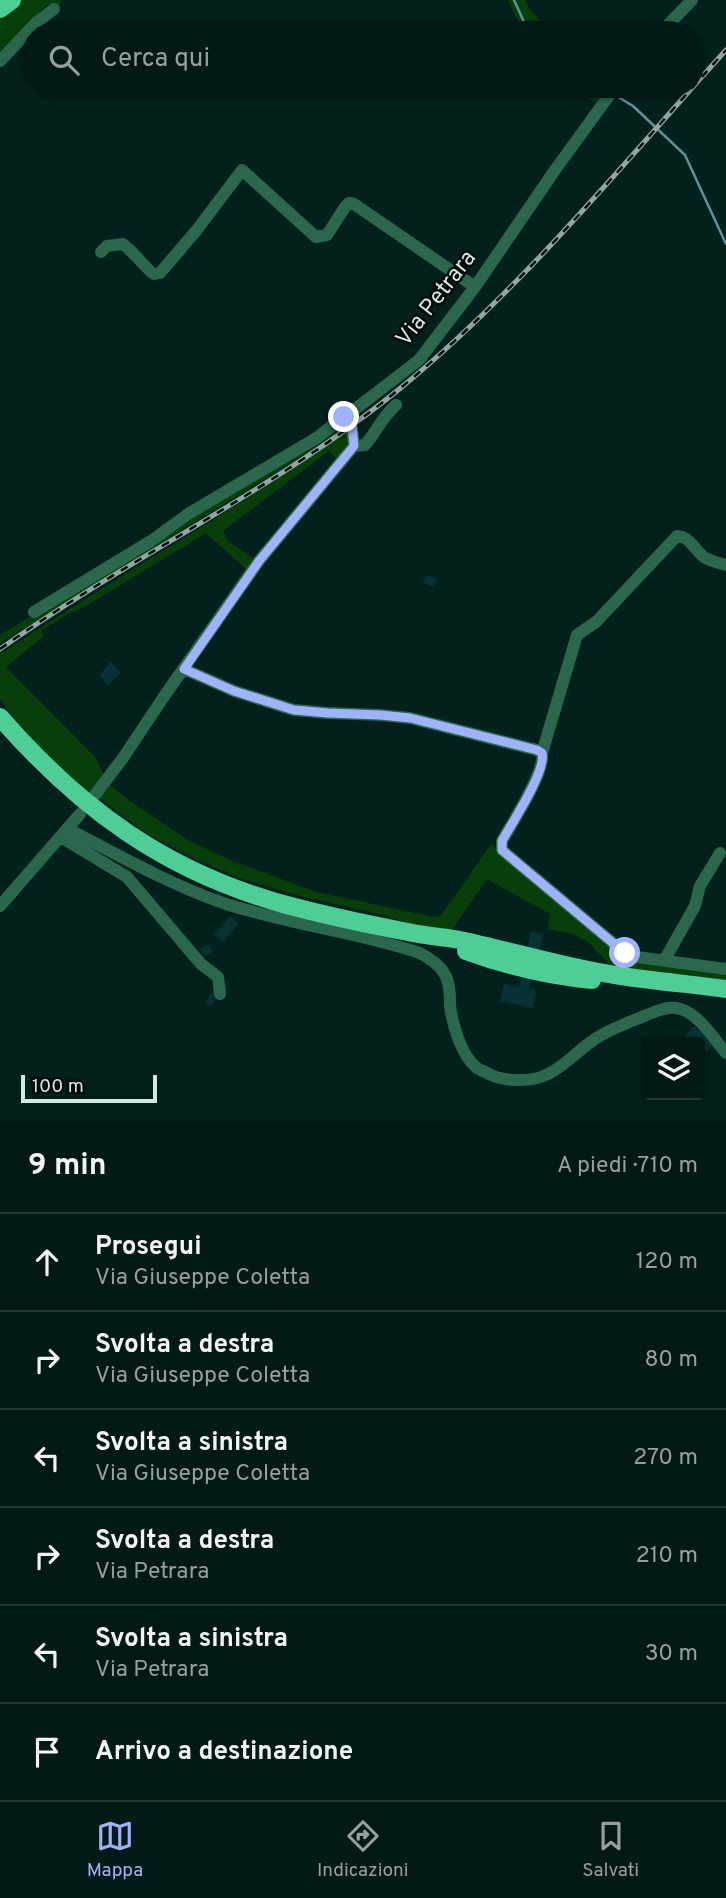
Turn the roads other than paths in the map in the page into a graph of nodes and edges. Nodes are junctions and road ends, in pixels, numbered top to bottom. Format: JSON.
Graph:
{"nodes":[{"id":1,"x":12,"y":0,"type":"edge"},
{"id":2,"x":692,"y":0,"type":"edge"},
{"id":3,"x":0,"y":9,"type":"edge"},
{"id":4,"x":54,"y":9,"type":"dead end"},
{"id":5,"x":38,"y":21,"type":"edge"},
{"id":6,"x":672,"y":21,"type":"edge"},
{"id":7,"x":21,"y":39,"type":"edge"},
{"id":8,"x":0,"y":61,"type":"edge"},
{"id":9,"x":607,"y":98,"type":"edge"},
{"id":10,"x":101,"y":252,"type":"dead end"},
{"id":11,"x":475,"y":287,"type":"junction"},
{"id":12,"x":396,"y":405,"type":"dead end"},
{"id":13,"x":351,"y":415,"type":"junction"},
{"id":14,"x":354,"y":446,"type":"junction"},
{"id":15,"x":726,"y":565,"type":"edge"},
{"id":16,"x":34,"y":612,"type":"dead end"},
{"id":17,"x":184,"y":669,"type":"junction"},
{"id":18,"x":0,"y":717,"type":"edge"},
{"id":19,"x":542,"y":753,"type":"junction"},
{"id":20,"x":94,"y":796,"type":"dead end"},
{"id":21,"x":80,"y":814,"type":"dead end"},
{"id":22,"x":64,"y":833,"type":"junction"},
{"id":23,"x":720,"y":853,"type":"dead end"},
{"id":24,"x":0,"y":906,"type":"edge"},
{"id":25,"x":410,"y":933,"type":"junction"},
{"id":26,"x":665,"y":960,"type":"junction"},
{"id":27,"x":726,"y":969,"type":"edge"},
{"id":28,"x":726,"y":989,"type":"edge"},
{"id":29,"x":220,"y":994,"type":"dead end"},
{"id":30,"x":726,"y":996,"type":"edge"},
{"id":31,"x":726,"y":1053,"type":"edge"}],
"edges":[{"from":1,"to":3,"type":"highway"},
{"from":2,"to":6,"type":"street"},
{"from":4,"to":5,"type":"street"},
{"from":7,"to":8,"type":"street"},
{"from":9,"to":11,"type":"street","name":"Via Petrara"},
{"from":10,"to":11,"type":"street"},
{"from":11,"to":13,"type":"street","name":"Via Petrara"},
{"from":12,"to":14,"type":"street"},
{"from":13,"to":14,"type":"street"},
{"from":13,"to":16,"type":"street","name":"Via Petrara"},
{"from":14,"to":17,"type":"street"},
{"from":15,"to":19,"type":"street"},
{"from":17,"to":19,"type":"street"},
{"from":17,"to":20,"type":"street"},
{"from":18,"to":25,"type":"highway"},
{"from":19,"to":26,"type":"street"},
{"from":21,"to":22,"type":"street"},
{"from":22,"to":24,"type":"street"},
{"from":22,"to":29,"type":"street"},
{"from":22,"to":31,"type":"street"},
{"from":23,"to":26,"type":"street"},
{"from":25,"to":28,"type":"highway"},
{"from":25,"to":30,"type":"highway"},
{"from":26,"to":27,"type":"street"}]}
